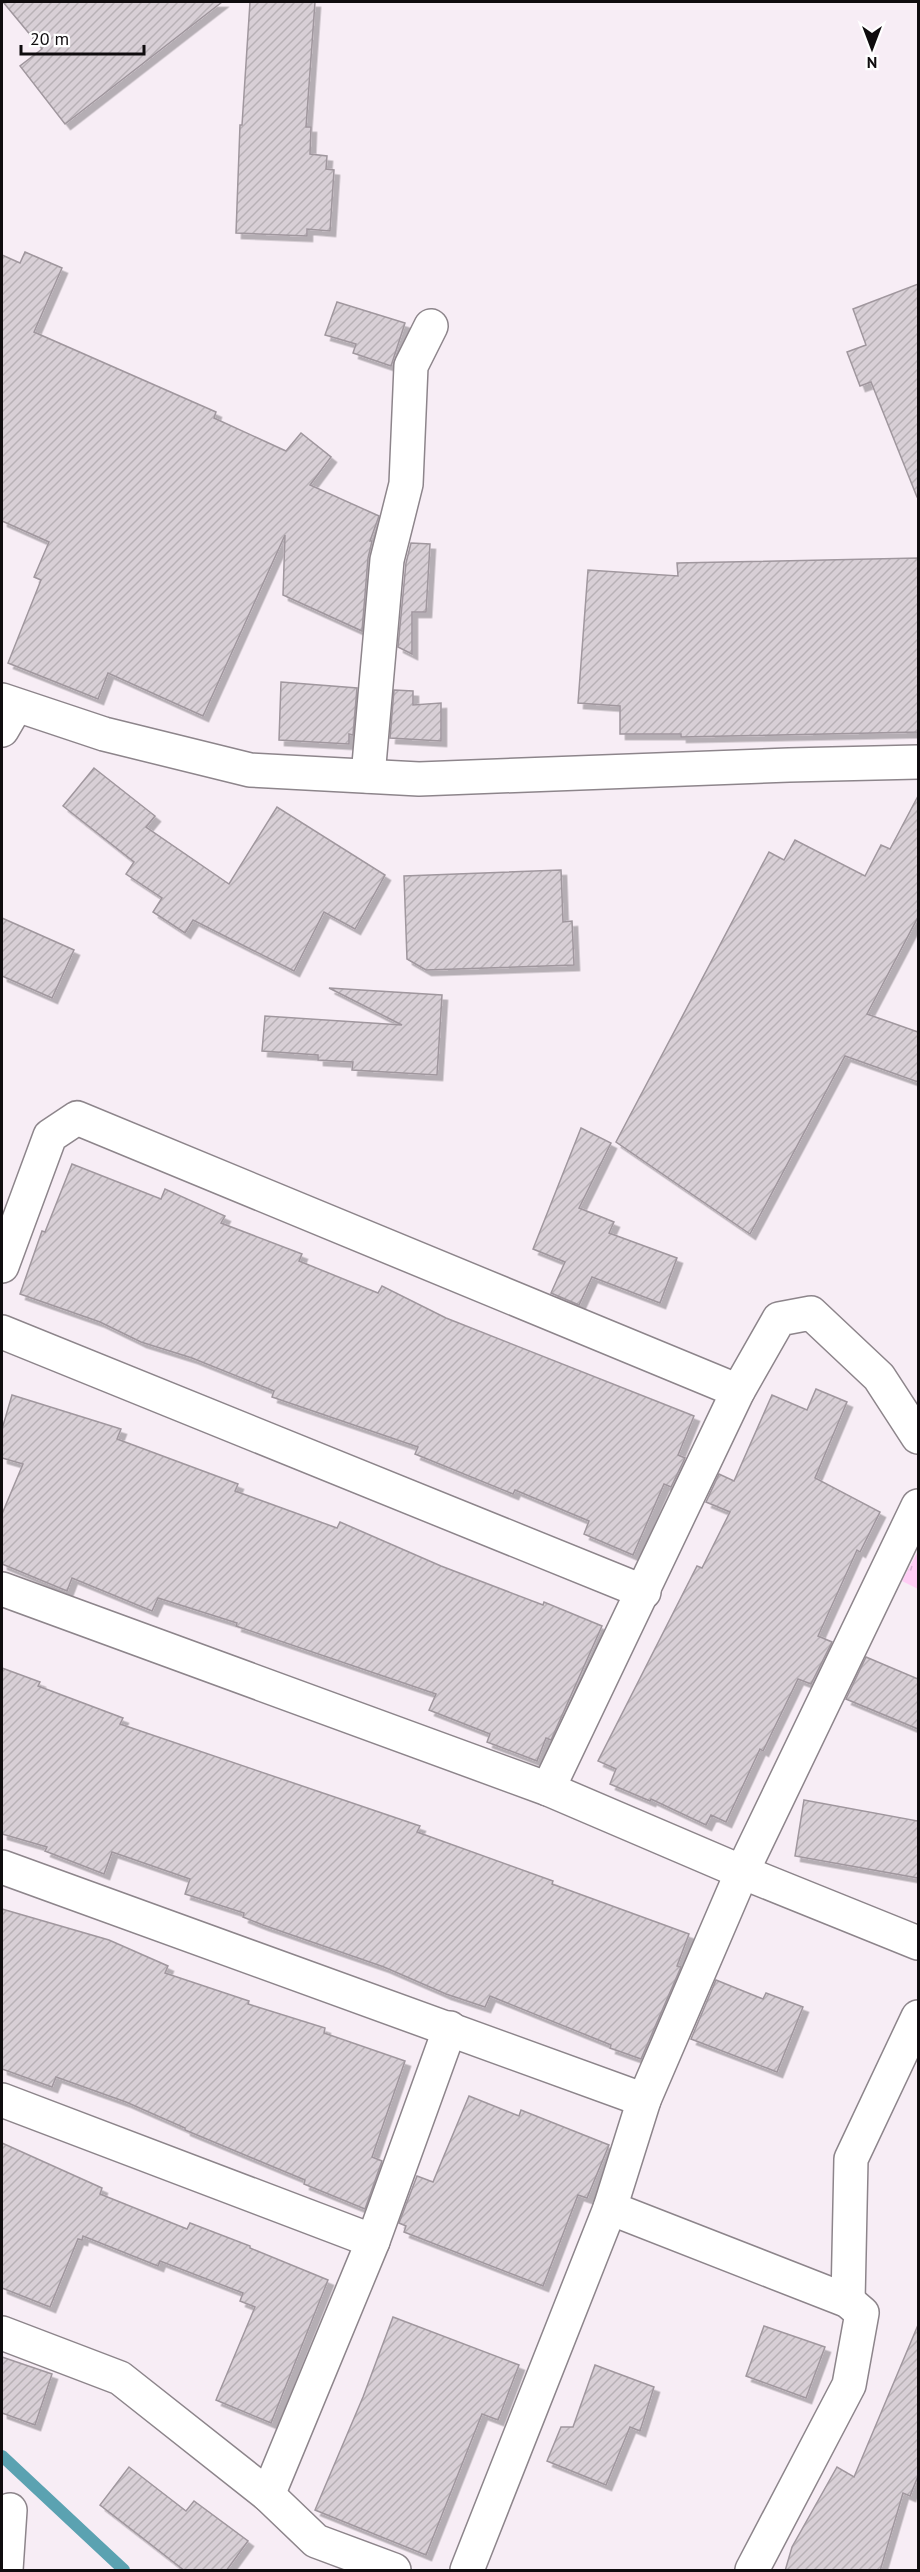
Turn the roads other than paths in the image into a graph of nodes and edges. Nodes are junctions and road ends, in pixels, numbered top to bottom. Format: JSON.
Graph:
{"nodes":[{"id":1,"x":431,"y":326,"type":"dead end"},
{"id":2,"x":6,"y":712,"type":"edge"},
{"id":3,"x":918,"y":762,"type":"edge"},
{"id":4,"x":368,"y":776,"type":"junction"},
{"id":5,"x":2,"y":1266,"type":"edge"},
{"id":6,"x":2,"y":1332,"type":"edge"},
{"id":7,"x":738,"y":1391,"type":"junction"},
{"id":8,"x":918,"y":1437,"type":"edge"},
{"id":9,"x":918,"y":1506,"type":"edge"},
{"id":10,"x":2,"y":1589,"type":"edge"},
{"id":11,"x":644,"y":1592,"type":"junction"},
{"id":12,"x":548,"y":1789,"type":"junction"},
{"id":13,"x":2,"y":1867,"type":"edge"},
{"id":14,"x":742,"y":1872,"type":"junction"},
{"id":15,"x":918,"y":1943,"type":"edge"},
{"id":16,"x":918,"y":2017,"type":"edge"},
{"id":17,"x":450,"y":2028,"type":"junction"},
{"id":18,"x":2,"y":2100,"type":"edge"},
{"id":19,"x":644,"y":2100,"type":"junction"},
{"id":20,"x":610,"y":2208,"type":"junction"},
{"id":21,"x":373,"y":2241,"type":"junction"},
{"id":22,"x":848,"y":2301,"type":"junction"},
{"id":23,"x":2,"y":2333,"type":"edge"},
{"id":24,"x":268,"y":2495,"type":"junction"},
{"id":25,"x":10,"y":2510,"type":"dead end"},
{"id":26,"x":6,"y":2571,"type":"edge"},
{"id":27,"x":394,"y":2571,"type":"edge"},
{"id":28,"x":467,"y":2571,"type":"edge"},
{"id":29,"x":752,"y":2571,"type":"edge"}],
"edges":[{"from":1,"to":4,"type":"street"},
{"from":2,"to":4,"type":"street"},
{"from":3,"to":4,"type":"street"},
{"from":5,"to":7,"type":"street"},
{"from":6,"to":11,"type":"street"},
{"from":7,"to":8,"type":"street"},
{"from":7,"to":11,"type":"street"},
{"from":9,"to":14,"type":"street"},
{"from":10,"to":12,"type":"street"},
{"from":11,"to":12,"type":"street"},
{"from":12,"to":14,"type":"street"},
{"from":13,"to":17,"type":"street"},
{"from":14,"to":15,"type":"street"},
{"from":14,"to":19,"type":"street"},
{"from":16,"to":22,"type":"street"},
{"from":17,"to":19,"type":"street"},
{"from":17,"to":21,"type":"street"},
{"from":18,"to":21,"type":"street"},
{"from":19,"to":20,"type":"street"},
{"from":20,"to":22,"type":"street"},
{"from":20,"to":28,"type":"street"},
{"from":21,"to":24,"type":"street"},
{"from":22,"to":29,"type":"street"},
{"from":23,"to":24,"type":"street"},
{"from":24,"to":27,"type":"street"},
{"from":25,"to":26,"type":"street"}]}
